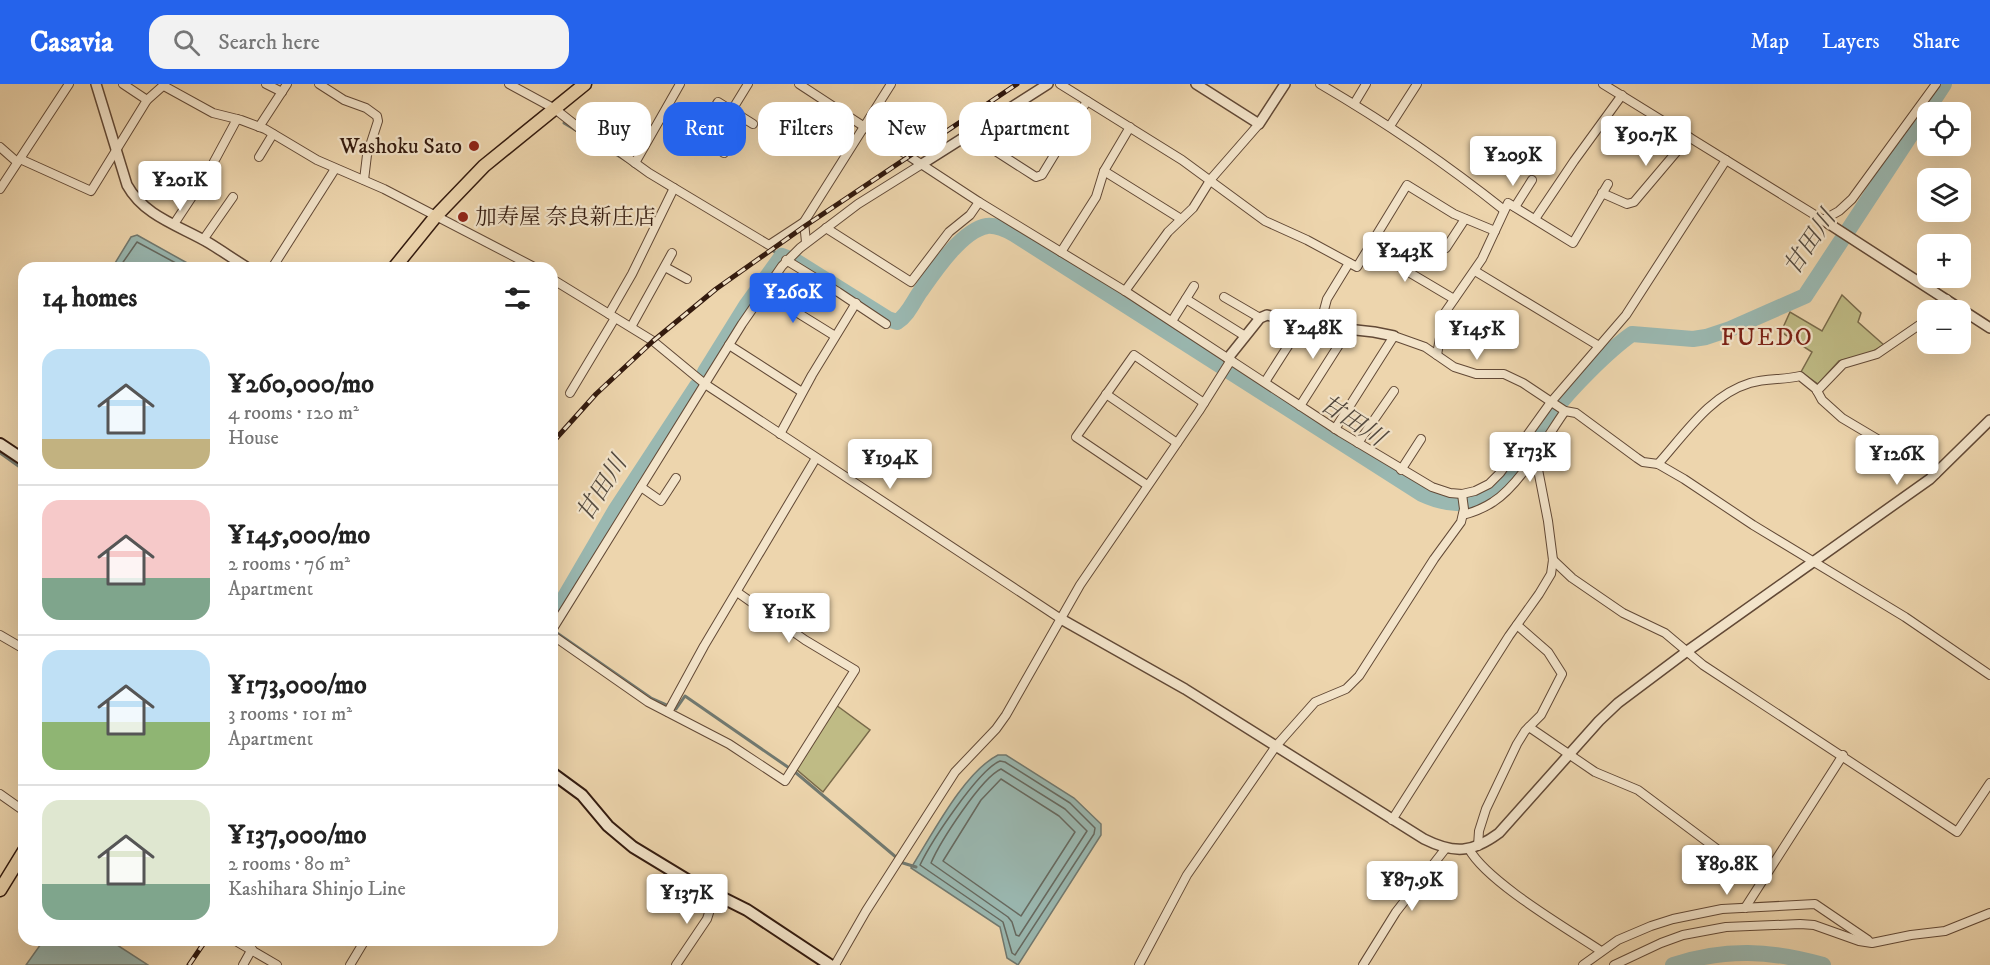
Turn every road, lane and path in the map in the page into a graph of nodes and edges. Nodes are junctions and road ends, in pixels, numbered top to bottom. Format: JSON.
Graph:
{"nodes":[{"id":1,"x":69,"y":84,"type":"edge"},
{"id":2,"x":96,"y":84,"type":"edge"},
{"id":3,"x":123,"y":84,"type":"edge"},
{"id":4,"x":266,"y":84,"type":"edge"},
{"id":5,"x":287,"y":84,"type":"edge"},
{"id":6,"x":319,"y":84,"type":"edge"},
{"id":7,"x":509,"y":84,"type":"edge"},
{"id":8,"x":585,"y":84,"type":"edge"},
{"id":9,"x":680,"y":84,"type":"edge"},
{"id":10,"x":748,"y":84,"type":"edge"},
{"id":11,"x":799,"y":84,"type":"edge"},
{"id":12,"x":891,"y":84,"type":"edge"},
{"id":13,"x":1048,"y":84,"type":"edge"},
{"id":14,"x":1060,"y":84,"type":"edge"},
{"id":15,"x":1196,"y":84,"type":"edge"},
{"id":16,"x":1285,"y":84,"type":"edge"},
{"id":17,"x":1320,"y":84,"type":"edge"},
{"id":18,"x":1366,"y":84,"type":"edge"},
{"id":19,"x":1417,"y":84,"type":"edge"},
{"id":20,"x":1603,"y":84,"type":"edge"},
{"id":21,"x":1936,"y":84,"type":"edge"},
{"id":22,"x":164,"y":85,"type":"edge"},
{"id":23,"x":282,"y":92,"type":"junction"},
{"id":24,"x":1622,"y":95,"type":"junction"},
{"id":25,"x":147,"y":100,"type":"junction"},
{"id":26,"x":1087,"y":101,"type":"joint"},
{"id":27,"x":737,"y":102,"type":"edge"},
{"id":28,"x":1020,"y":102,"type":"edge"},
{"id":29,"x":1354,"y":104,"type":"junction"},
{"id":30,"x":555,"y":109,"type":"junction"},
{"id":31,"x":237,"y":119,"type":"junction"},
{"id":32,"x":746,"y":119,"type":"edge"},
{"id":33,"x":753,"y":124,"type":"dead end"},
{"id":34,"x":1259,"y":124,"type":"junction"},
{"id":35,"x":863,"y":126,"type":"junction"},
{"id":36,"x":1390,"y":126,"type":"junction"},
{"id":37,"x":260,"y":127,"type":"junction"},
{"id":38,"x":1130,"y":127,"type":"junction"},
{"id":39,"x":273,"y":134,"type":"junction"},
{"id":40,"x":1689,"y":137,"type":"junction"},
{"id":41,"x":959,"y":140,"type":"edge"},
{"id":42,"x":0,"y":147,"type":"edge"},
{"id":43,"x":117,"y":151,"type":"junction"},
{"id":44,"x":1003,"y":156,"type":"edge"},
{"id":45,"x":1054,"y":156,"type":"edge"},
{"id":46,"x":259,"y":157,"type":"dead end"},
{"id":47,"x":1726,"y":160,"type":"junction"},
{"id":48,"x":18,"y":161,"type":"junction"},
{"id":49,"x":635,"y":163,"type":"junction"},
{"id":50,"x":922,"y":164,"type":"junction"},
{"id":51,"x":335,"y":169,"type":"junction"},
{"id":52,"x":1104,"y":171,"type":"junction"},
{"id":53,"x":1211,"y":179,"type":"junction"},
{"id":54,"x":364,"y":180,"type":"junction"},
{"id":55,"x":1532,"y":180,"type":"dead end"},
{"id":56,"x":1608,"y":184,"type":"dead end"},
{"id":57,"x":0,"y":189,"type":"edge"},
{"id":58,"x":672,"y":191,"type":"junction"},
{"id":59,"x":1602,"y":194,"type":"junction"},
{"id":60,"x":233,"y":197,"type":"dead end"},
{"id":61,"x":979,"y":202,"type":"junction"},
{"id":62,"x":1515,"y":207,"type":"junction"},
{"id":63,"x":1504,"y":210,"type":"junction"},
{"id":64,"x":436,"y":216,"type":"junction"},
{"id":65,"x":1181,"y":219,"type":"junction"},
{"id":66,"x":1465,"y":219,"type":"junction"},
{"id":67,"x":1535,"y":219,"type":"junction"},
{"id":68,"x":1823,"y":220,"type":"junction"},
{"id":69,"x":804,"y":222,"type":"junction"},
{"id":70,"x":174,"y":224,"type":"junction"},
{"id":71,"x":826,"y":228,"type":"junction"},
{"id":72,"x":1495,"y":231,"type":"junction"},
{"id":73,"x":203,"y":240,"type":"junction"},
{"id":74,"x":806,"y":242,"type":"junction"},
{"id":75,"x":1368,"y":248,"type":"junction"},
{"id":76,"x":1446,"y":248,"type":"dead end"},
{"id":77,"x":1061,"y":252,"type":"junction"},
{"id":78,"x":672,"y":254,"type":"dead end"},
{"id":79,"x":786,"y":260,"type":"junction"},
{"id":80,"x":238,"y":262,"type":"edge"},
{"id":81,"x":276,"y":262,"type":"edge"},
{"id":82,"x":399,"y":262,"type":"edge"},
{"id":83,"x":522,"y":262,"type":"edge"},
{"id":84,"x":1349,"y":263,"type":"junction"},
{"id":85,"x":664,"y":267,"type":"junction"},
{"id":86,"x":1475,"y":271,"type":"junction"},
{"id":87,"x":687,"y":279,"type":"dead end"},
{"id":88,"x":558,"y":283,"type":"edge"},
{"id":89,"x":1194,"y":286,"type":"dead end"},
{"id":90,"x":1125,"y":291,"type":"junction"},
{"id":91,"x":764,"y":292,"type":"junction"},
{"id":92,"x":1224,"y":297,"type":"dead end"},
{"id":93,"x":1186,"y":299,"type":"junction"},
{"id":94,"x":1454,"y":299,"type":"junction"},
{"id":95,"x":1947,"y":299,"type":"joint"},
{"id":96,"x":856,"y":303,"type":"junction"},
{"id":97,"x":612,"y":316,"type":"junction"},
{"id":98,"x":1260,"y":318,"type":"junction"},
{"id":99,"x":1172,"y":321,"type":"junction"},
{"id":100,"x":886,"y":324,"type":"dead end"},
{"id":101,"x":1302,"y":324,"type":"junction"},
{"id":102,"x":1320,"y":326,"type":"junction"},
{"id":103,"x":631,"y":327,"type":"junction"},
{"id":104,"x":1917,"y":327,"type":"edge"},
{"id":105,"x":1990,"y":327,"type":"edge"},
{"id":106,"x":1349,"y":329,"type":"junction"},
{"id":107,"x":836,"y":336,"type":"junction"},
{"id":108,"x":1245,"y":336,"type":"junction"},
{"id":109,"x":1394,"y":336,"type":"junction"},
{"id":110,"x":729,"y":345,"type":"junction"},
{"id":111,"x":1599,"y":346,"type":"junction"},
{"id":112,"x":1437,"y":355,"type":"junction"},
{"id":113,"x":1229,"y":360,"type":"junction"},
{"id":114,"x":1265,"y":382,"type":"junction"},
{"id":115,"x":705,"y":384,"type":"junction"},
{"id":116,"x":1394,"y":391,"type":"dead end"},
{"id":117,"x":1817,"y":391,"type":"junction"},
{"id":118,"x":802,"y":392,"type":"junction"},
{"id":119,"x":570,"y":393,"type":"dead end"},
{"id":120,"x":1106,"y":394,"type":"junction"},
{"id":121,"x":1553,"y":402,"type":"junction"},
{"id":122,"x":1204,"y":403,"type":"junction"},
{"id":123,"x":1300,"y":406,"type":"junction"},
{"id":124,"x":1564,"y":410,"type":"junction"},
{"id":125,"x":1990,"y":420,"type":"edge"},
{"id":126,"x":1335,"y":429,"type":"junction"},
{"id":127,"x":780,"y":434,"type":"junction"},
{"id":128,"x":1421,"y":439,"type":"dead end"},
{"id":129,"x":1177,"y":443,"type":"junction"},
{"id":130,"x":1358,"y":443,"type":"junction"},
{"id":131,"x":0,"y":444,"type":"edge"},
{"id":132,"x":1535,"y":454,"type":"junction"},
{"id":133,"x":18,"y":456,"type":"edge"},
{"id":134,"x":816,"y":458,"type":"junction"},
{"id":135,"x":1658,"y":464,"type":"junction"},
{"id":136,"x":1401,"y":470,"type":"junction"},
{"id":137,"x":1935,"y":474,"type":"junction"},
{"id":138,"x":676,"y":478,"type":"dead end"},
{"id":139,"x":1147,"y":486,"type":"junction"},
{"id":140,"x":641,"y":487,"type":"junction"},
{"id":141,"x":1463,"y":496,"type":"junction"},
{"id":142,"x":1464,"y":512,"type":"junction"},
{"id":143,"x":1553,"y":560,"type":"junction"},
{"id":144,"x":1814,"y":562,"type":"junction"},
{"id":145,"x":737,"y":592,"type":"junction"},
{"id":146,"x":1061,"y":619,"type":"junction"},
{"id":147,"x":558,"y":620,"type":"edge"},
{"id":148,"x":1517,"y":624,"type":"junction"},
{"id":149,"x":0,"y":635,"type":"edge"},
{"id":150,"x":558,"y":639,"type":"edge"},
{"id":151,"x":18,"y":646,"type":"edge"},
{"id":152,"x":1686,"y":652,"type":"junction"},
{"id":153,"x":1990,"y":675,"type":"edge"},
{"id":154,"x":668,"y":712,"type":"junction"},
{"id":155,"x":1529,"y":727,"type":"junction"},
{"id":156,"x":1276,"y":746,"type":"junction"},
{"id":157,"x":1569,"y":755,"type":"junction"},
{"id":158,"x":1843,"y":755,"type":"junction"},
{"id":159,"x":558,"y":777,"type":"edge"},
{"id":160,"x":1990,"y":783,"type":"edge"},
{"id":161,"x":0,"y":794,"type":"edge"},
{"id":162,"x":18,"y":807,"type":"edge"},
{"id":163,"x":1392,"y":820,"type":"junction"},
{"id":164,"x":1446,"y":848,"type":"junction"},
{"id":165,"x":1473,"y":848,"type":"junction"},
{"id":166,"x":18,"y":861,"type":"edge"},
{"id":167,"x":1761,"y":882,"type":"junction"},
{"id":168,"x":0,"y":890,"type":"edge"},
{"id":169,"x":715,"y":894,"type":"junction"},
{"id":170,"x":1745,"y":908,"type":"junction"},
{"id":171,"x":1990,"y":913,"type":"edge"},
{"id":172,"x":1872,"y":943,"type":"junction"},
{"id":173,"x":245,"y":946,"type":"edge"},
{"id":174,"x":361,"y":946,"type":"edge"},
{"id":175,"x":252,"y":950,"type":"junction"},
{"id":176,"x":1601,"y":951,"type":"junction"},
{"id":177,"x":243,"y":965,"type":"edge"},
{"id":178,"x":277,"y":965,"type":"edge"},
{"id":179,"x":350,"y":965,"type":"edge"},
{"id":180,"x":676,"y":965,"type":"edge"},
{"id":181,"x":830,"y":965,"type":"edge"},
{"id":182,"x":835,"y":965,"type":"edge"},
{"id":183,"x":1139,"y":965,"type":"edge"},
{"id":184,"x":1363,"y":965,"type":"edge"},
{"id":185,"x":1583,"y":965,"type":"edge"},
{"id":186,"x":1614,"y":965,"type":"edge"}],
"edges":[{"from":1,"to":48,"type":"street"},
{"from":2,"to":43,"type":"street"},
{"from":3,"to":25,"type":"street"},
{"from":4,"to":23,"type":"street"},
{"from":5,"to":23,"type":"street"},
{"from":6,"to":54,"type":"street"},
{"from":7,"to":30,"type":"street"},
{"from":8,"to":30,"type":"highway"},
{"from":9,"to":49,"type":"street"},
{"from":10,"to":27,"type":"street"},
{"from":11,"to":35,"type":"street"},
{"from":12,"to":35,"type":"street"},
{"from":13,"to":28,"type":"street"},
{"from":14,"to":26,"type":"street"},
{"from":15,"to":34,"type":"street"},
{"from":16,"to":34,"type":"street"},
{"from":17,"to":29,"type":"street"},
{"from":18,"to":29,"type":"street"},
{"from":19,"to":36,"type":"street"},
{"from":20,"to":24,"type":"street"},
{"from":21,"to":68,"type":"street"},
{"from":22,"to":25,"type":"street"},
{"from":22,"to":31,"type":"street"},
{"from":23,"to":37,"type":"street"},
{"from":24,"to":40,"type":"street"},
{"from":24,"to":67,"type":"street"},
{"from":25,"to":43,"type":"street"},
{"from":26,"to":38,"type":"street"},
{"from":29,"to":36,"type":"street"},
{"from":30,"to":49,"type":"street"},
{"from":30,"to":64,"type":"highway"},
{"from":31,"to":37,"type":"street"},
{"from":31,"to":70,"type":"street"},
{"from":32,"to":33,"type":"street"},
{"from":34,"to":53,"type":"street"},
{"from":35,"to":50,"type":"street"},
{"from":35,"to":69,"type":"street"},
{"from":36,"to":63,"type":"street"},
{"from":37,"to":39,"type":"street"},
{"from":38,"to":52,"type":"street"},
{"from":38,"to":53,"type":"street"},
{"from":39,"to":46,"type":"street"},
{"from":39,"to":51,"type":"street"},
{"from":40,"to":47,"type":"street"},
{"from":40,"to":59,"type":"street"},
{"from":41,"to":50,"type":"street"},
{"from":42,"to":48,"type":"street"},
{"from":43,"to":48,"type":"street"},
{"from":43,"to":70,"type":"street"},
{"from":44,"to":45,"type":"street"},
{"from":47,"to":68,"type":"street"},
{"from":47,"to":111,"type":"street"},
{"from":48,"to":57,"type":"street"},
{"from":49,"to":58,"type":"street"},
{"from":50,"to":61,"type":"street"},
{"from":50,"to":71,"type":"street"},
{"from":51,"to":54,"type":"street"},
{"from":51,"to":81,"type":"street"},
{"from":52,"to":65,"type":"street"},
{"from":52,"to":77,"type":"street"},
{"from":53,"to":65,"type":"street"},
{"from":53,"to":84,"type":"street"},
{"from":54,"to":64,"type":"street"},
{"from":55,"to":62,"type":"street"},
{"from":56,"to":59,"type":"street"},
{"from":58,"to":69,"type":"street"},
{"from":58,"to":97,"type":"street"},
{"from":59,"to":67,"type":"street"},
{"from":60,"to":73,"type":"street"},
{"from":61,"to":71,"type":"street"},
{"from":61,"to":77,"type":"street"},
{"from":62,"to":63,"type":"street"},
{"from":62,"to":67,"type":"street"},
{"from":63,"to":72,"type":"street"},
{"from":64,"to":82,"type":"highway"},
{"from":64,"to":83,"type":"street"},
{"from":65,"to":90,"type":"street"},
{"from":66,"to":72,"type":"street"},
{"from":66,"to":75,"type":"street"},
{"from":66,"to":76,"type":"street"},
{"from":68,"to":95,"type":"street"},
{"from":69,"to":74,"type":"street"},
{"from":70,"to":73,"type":"street"},
{"from":71,"to":74,"type":"street"},
{"from":72,"to":86,"type":"street"},
{"from":73,"to":80,"type":"street"},
{"from":74,"to":79,"type":"street"},
{"from":75,"to":84,"type":"street"},
{"from":75,"to":94,"type":"street"},
{"from":77,"to":90,"type":"street"},
{"from":78,"to":85,"type":"street"},
{"from":79,"to":91,"type":"street"},
{"from":79,"to":96,"type":"street"},
{"from":84,"to":102,"type":"street"},
{"from":85,"to":87,"type":"street"},
{"from":85,"to":103,"type":"street"},
{"from":86,"to":94,"type":"street"},
{"from":86,"to":111,"type":"street"},
{"from":88,"to":97,"type":"street"},
{"from":89,"to":93,"type":"street"},
{"from":90,"to":99,"type":"street"},
{"from":91,"to":107,"type":"street"},
{"from":91,"to":110,"type":"street"},
{"from":92,"to":98,"type":"street"},
{"from":93,"to":99,"type":"street"},
{"from":93,"to":108,"type":"street"},
{"from":94,"to":112,"type":"street"},
{"from":95,"to":105,"type":"street"},
{"from":96,"to":100,"type":"street"},
{"from":96,"to":107,"type":"street"},
{"from":97,"to":103,"type":"street"},
{"from":97,"to":119,"type":"street"},
{"from":98,"to":101,"type":"street"},
{"from":98,"to":108,"type":"street"},
{"from":99,"to":113,"type":"street"},
{"from":101,"to":102,"type":"street"},
{"from":101,"to":114,"type":"street"},
{"from":102,"to":106,"type":"street"},
{"from":103,"to":115,"type":"street"},
{"from":104,"to":117,"type":"street"},
{"from":106,"to":109,"type":"street"},
{"from":106,"to":123,"type":"street"},
{"from":107,"to":118,"type":"street"},
{"from":108,"to":113,"type":"street"},
{"from":109,"to":112,"type":"street"},
{"from":109,"to":126,"type":"street"},
{"from":110,"to":115,"type":"street"},
{"from":110,"to":118,"type":"street"},
{"from":111,"to":121,"type":"street"},
{"from":112,"to":121,"type":"street"},
{"from":113,"to":114,"type":"street"},
{"from":113,"to":122,"type":"street"},
{"from":114,"to":123,"type":"street"},
{"from":115,"to":127,"type":"street"},
{"from":115,"to":140,"type":"street"},
{"from":116,"to":130,"type":"street"},
{"from":117,"to":135,"type":"street"},
{"from":117,"to":137,"type":"street"},
{"from":118,"to":127,"type":"street"},
{"from":120,"to":122,"type":"street"},
{"from":120,"to":129,"type":"street"},
{"from":120,"to":139,"type":"street"},
{"from":121,"to":124,"type":"street"},
{"from":121,"to":141,"type":"street"},
{"from":122,"to":129,"type":"street"},
{"from":123,"to":126,"type":"street"},
{"from":124,"to":132,"type":"street"},
{"from":124,"to":135,"type":"street"},
{"from":125,"to":137,"type":"street"},
{"from":126,"to":130,"type":"street"},
{"from":127,"to":134,"type":"street"},
{"from":128,"to":136,"type":"street"},
{"from":129,"to":139,"type":"street"},
{"from":130,"to":136,"type":"street"},
{"from":131,"to":133,"type":"main road"},
{"from":132,"to":142,"type":"street"},
{"from":132,"to":143,"type":"street"},
{"from":134,"to":145,"type":"street"},
{"from":134,"to":146,"type":"street"},
{"from":135,"to":144,"type":"street"},
{"from":136,"to":141,"type":"street"},
{"from":137,"to":144,"type":"street"},
{"from":138,"to":140,"type":"street"},
{"from":139,"to":146,"type":"street"},
{"from":140,"to":147,"type":"street"},
{"from":141,"to":142,"type":"street"},
{"from":142,"to":156,"type":"street"},
{"from":143,"to":148,"type":"street"},
{"from":143,"to":152,"type":"street"},
{"from":144,"to":152,"type":"street"},
{"from":144,"to":153,"type":"street"},
{"from":145,"to":154,"type":"street"},
{"from":145,"to":154,"type":"street"},
{"from":146,"to":156,"type":"street"},
{"from":146,"to":182,"type":"street"},
{"from":148,"to":155,"type":"street"},
{"from":148,"to":163,"type":"street"},
{"from":149,"to":151,"type":"street"},
{"from":150,"to":154,"type":"street"},
{"from":152,"to":157,"type":"street"},
{"from":152,"to":158,"type":"street"},
{"from":155,"to":157,"type":"street"},
{"from":155,"to":165,"type":"street"},
{"from":156,"to":163,"type":"street"},
{"from":156,"to":183,"type":"street"},
{"from":157,"to":165,"type":"street"},
{"from":157,"to":167,"type":"street"},
{"from":158,"to":160,"type":"street"},
{"from":158,"to":167,"type":"street"},
{"from":159,"to":169,"type":"main road"},
{"from":161,"to":162,"type":"street"},
{"from":163,"to":164,"type":"street"},
{"from":164,"to":165,"type":"street"},
{"from":164,"to":184,"type":"street"},
{"from":165,"to":176,"type":"street"},
{"from":166,"to":168,"type":"highway"},
{"from":167,"to":170,"type":"street"},
{"from":169,"to":180,"type":"street"},
{"from":169,"to":181,"type":"main road"},
{"from":170,"to":172,"type":"street"},
{"from":170,"to":176,"type":"street"},
{"from":171,"to":172,"type":"street"},
{"from":172,"to":186,"type":"street"},
{"from":173,"to":175,"type":"street"},
{"from":174,"to":179,"type":"street"},
{"from":175,"to":177,"type":"street"},
{"from":175,"to":178,"type":"street"},
{"from":176,"to":185,"type":"street"}]}
